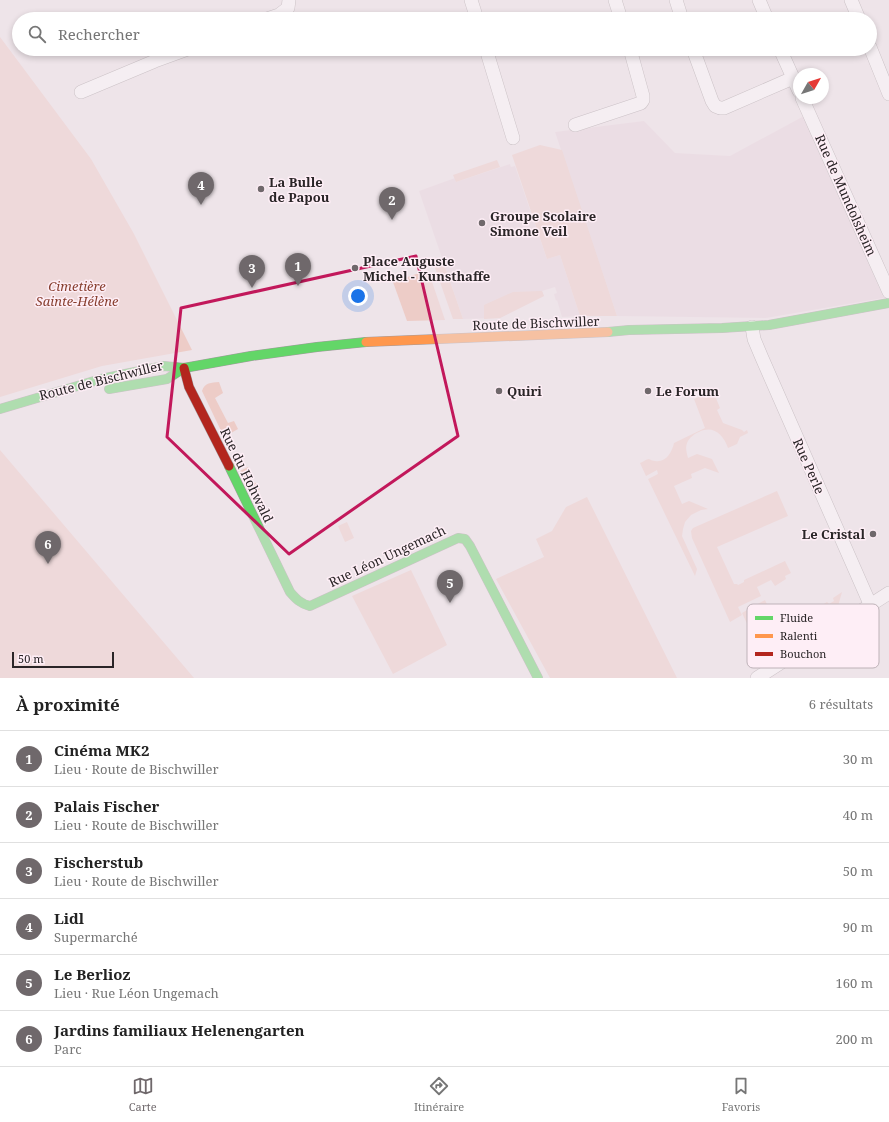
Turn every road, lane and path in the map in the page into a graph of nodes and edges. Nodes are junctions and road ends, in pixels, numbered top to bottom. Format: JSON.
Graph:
{"nodes":[{"id":1,"x":289,"y":0,"type":"edge"},
{"id":2,"x":472,"y":0,"type":"edge"},
{"id":3,"x":615,"y":0,"type":"edge"},
{"id":4,"x":676,"y":0,"type":"edge"},
{"id":5,"x":759,"y":0,"type":"edge"},
{"id":6,"x":851,"y":0,"type":"edge"},
{"id":7,"x":282,"y":12,"type":"edge"},
{"id":8,"x":475,"y":12,"type":"edge"},
{"id":9,"x":619,"y":12,"type":"edge"},
{"id":10,"x":680,"y":12,"type":"edge"},
{"id":11,"x":764,"y":12,"type":"edge"},
{"id":12,"x":856,"y":12,"type":"edge"},
{"id":13,"x":170,"y":56,"type":"edge"},
{"id":14,"x":488,"y":56,"type":"edge"},
{"id":15,"x":632,"y":56,"type":"edge"},
{"id":16,"x":696,"y":56,"type":"edge"},
{"id":17,"x":783,"y":56,"type":"edge"},
{"id":18,"x":874,"y":56,"type":"edge"},
{"id":19,"x":793,"y":78,"type":"joint"},
{"id":20,"x":81,"y":92,"type":"dead end"},
{"id":21,"x":889,"y":94,"type":"edge"},
{"id":22,"x":805,"y":104,"type":"edge"},
{"id":23,"x":575,"y":126,"type":"dead end"},
{"id":24,"x":513,"y":138,"type":"dead end"},
{"id":25,"x":889,"y":292,"type":"edge"},
{"id":26,"x":889,"y":303,"type":"edge"},
{"id":27,"x":752,"y":327,"type":"junction"},
{"id":28,"x":184,"y":368,"type":"junction"},
{"id":29,"x":103,"y":390,"type":"dead end"},
{"id":30,"x":0,"y":409,"type":"edge"},
{"id":31,"x":290,"y":592,"type":"joint"},
{"id":32,"x":889,"y":593,"type":"edge"},
{"id":33,"x":870,"y":604,"type":"joint"},
{"id":34,"x":771,"y":668,"type":"edge"},
{"id":35,"x":538,"y":678,"type":"edge"},
{"id":36,"x":756,"y":678,"type":"edge"}],
"edges":[{"from":1,"to":7,"type":"street"},
{"from":2,"to":8,"type":"street"},
{"from":3,"to":9,"type":"street"},
{"from":4,"to":10,"type":"street"},
{"from":5,"to":11,"type":"street"},
{"from":6,"to":12,"type":"street"},
{"from":13,"to":20,"type":"street"},
{"from":14,"to":24,"type":"street"},
{"from":15,"to":23,"type":"street"},
{"from":16,"to":19,"type":"street"},
{"from":17,"to":19,"type":"street"},
{"from":18,"to":21,"type":"street"},
{"from":22,"to":25,"type":"street","name":"Rue de Mundolsheim"},
{"from":26,"to":27,"type":"main road","name":"Route de Bischwiller"},
{"from":27,"to":28,"type":"main road","name":"Route de Bischwiller"},
{"from":27,"to":33,"type":"street","name":"Rue Perle"},
{"from":28,"to":29,"type":"main road","name":"Route de Bischwiller"},
{"from":28,"to":30,"type":"main road","name":"Route de Bischwiller"},
{"from":28,"to":31,"type":"main road","name":"Rue du Hohwald"},
{"from":31,"to":35,"type":"main road","name":"Rue Léon Ungemach"},
{"from":32,"to":33,"type":"street"},
{"from":34,"to":36,"type":"street"}]}
